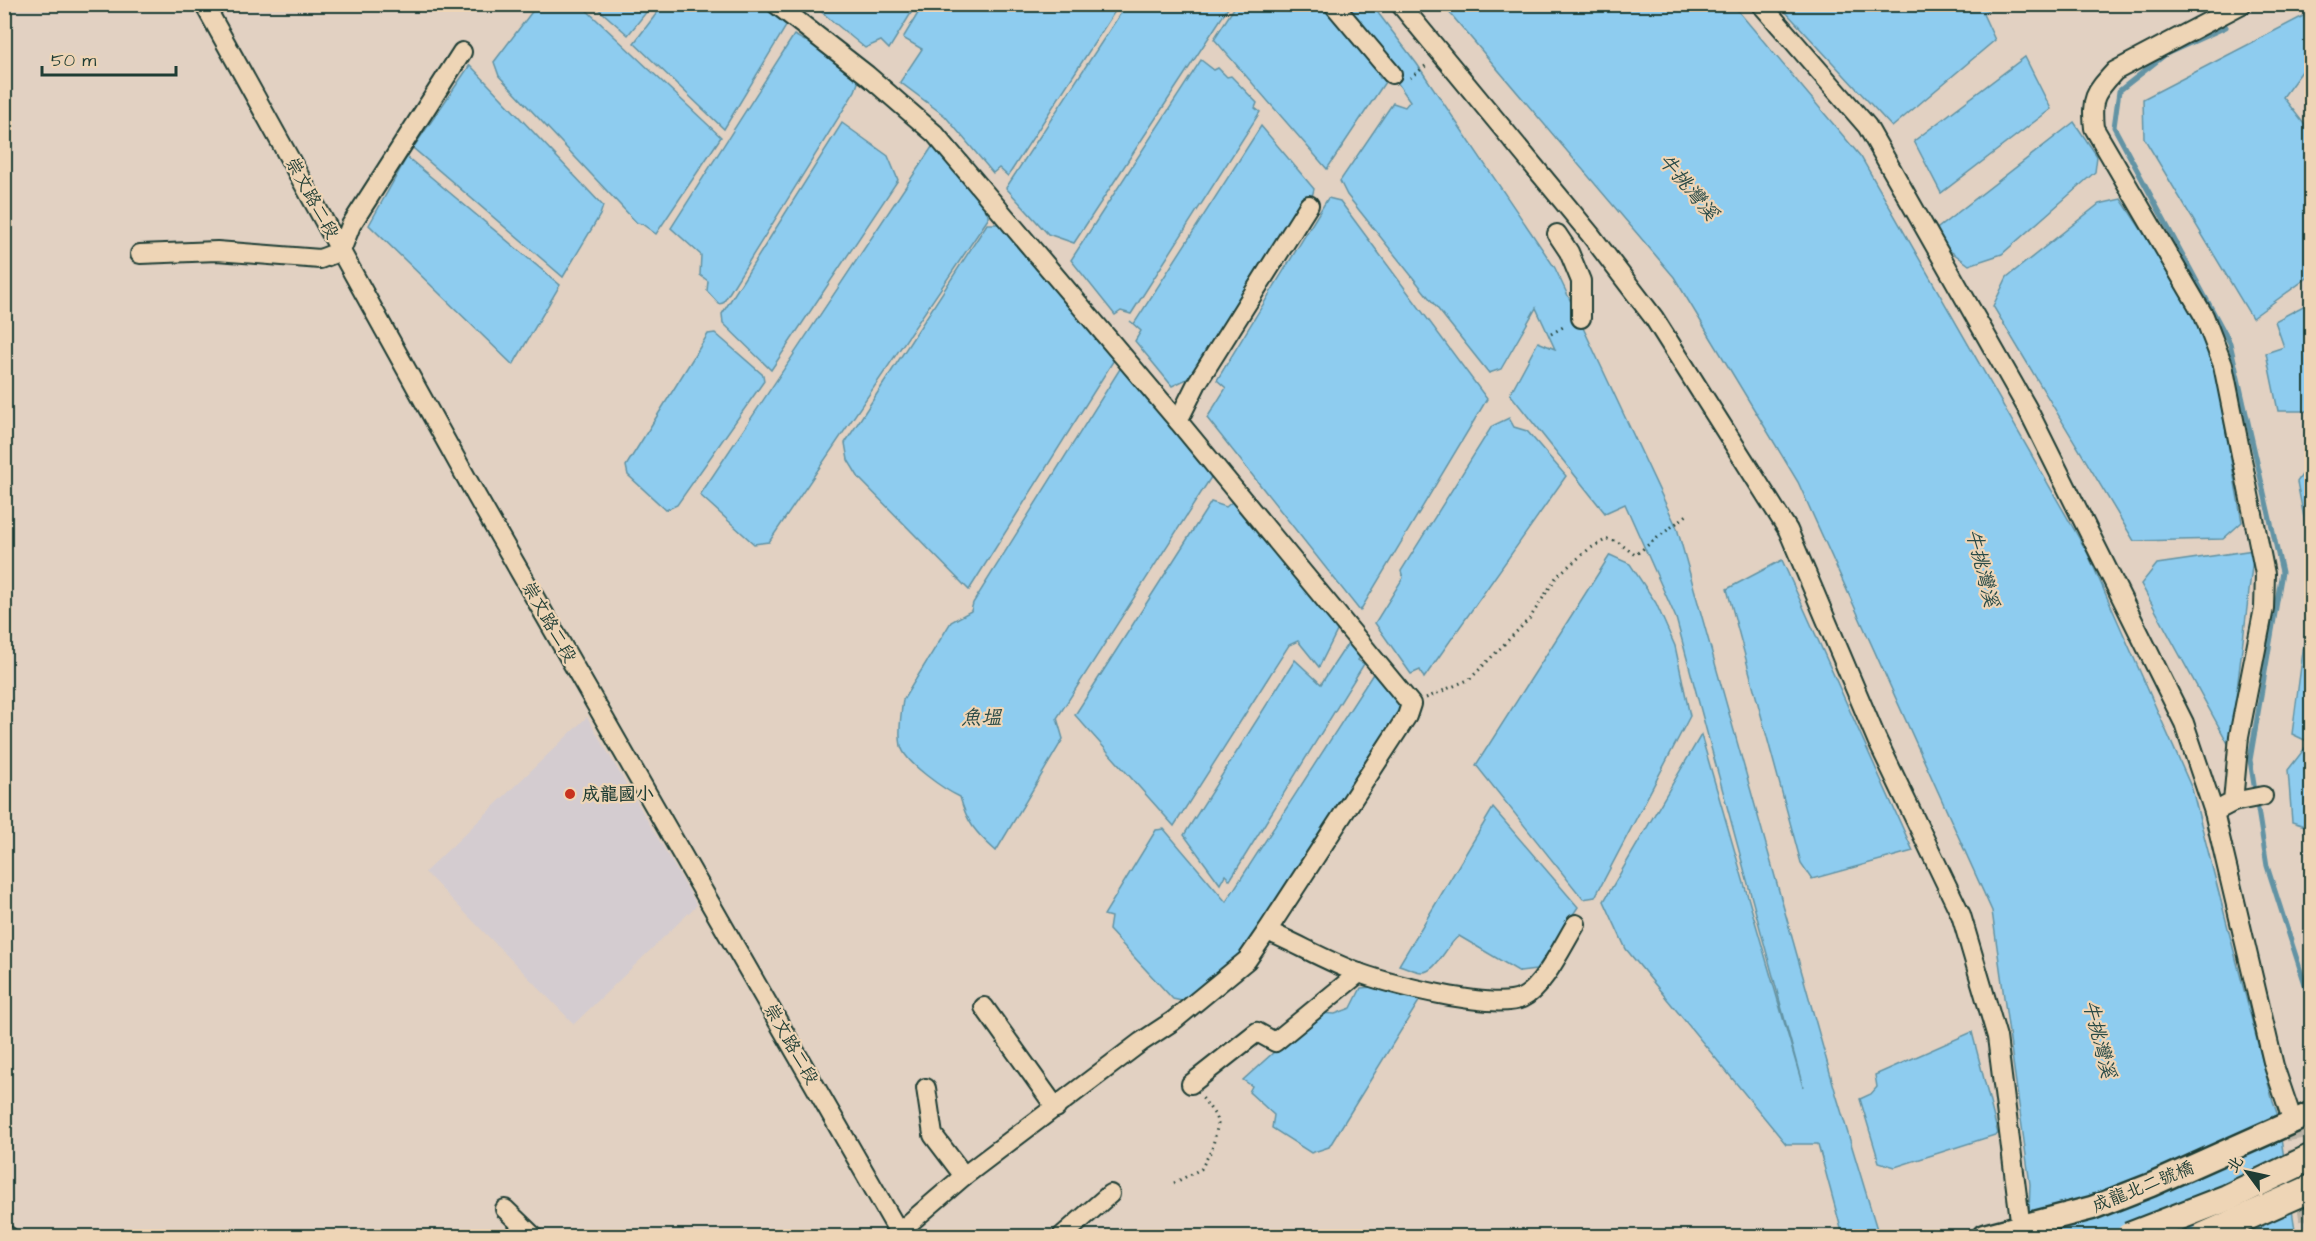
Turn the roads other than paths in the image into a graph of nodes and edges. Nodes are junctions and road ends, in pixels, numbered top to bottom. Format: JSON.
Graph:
{"nodes":[{"id":1,"x":204,"y":4,"type":"edge"},
{"id":2,"x":776,"y":4,"type":"edge"},
{"id":3,"x":1333,"y":4,"type":"edge"},
{"id":4,"x":1400,"y":4,"type":"edge"},
{"id":5,"x":1761,"y":4,"type":"edge"},
{"id":6,"x":2242,"y":4,"type":"edge"},
{"id":7,"x":462,"y":52,"type":"dead end"},
{"id":8,"x":1401,"y":76,"type":"road end"},
{"id":9,"x":1309,"y":205,"type":"dead end"},
{"id":10,"x":1557,"y":234,"type":"dead end"},
{"id":11,"x":1590,"y":234,"type":"junction"},
{"id":12,"x":341,"y":250,"type":"junction"},
{"id":13,"x":1569,"y":252,"type":"junction"},
{"id":14,"x":140,"y":254,"type":"dead end"},
{"id":15,"x":1581,"y":318,"type":"dead end"},
{"id":16,"x":1178,"y":421,"type":"junction"},
{"id":17,"x":2263,"y":796,"type":"dead end"},
{"id":18,"x":2233,"y":802,"type":"junction"},
{"id":19,"x":2214,"y":812,"type":"junction"},
{"id":20,"x":1576,"y":924,"type":"dead end"},
{"id":21,"x":1267,"y":930,"type":"junction"},
{"id":22,"x":1359,"y":973,"type":"junction"},
{"id":23,"x":984,"y":1007,"type":"dead end"},
{"id":24,"x":1191,"y":1084,"type":"road end"},
{"id":25,"x":926,"y":1088,"type":"dead end"},
{"id":26,"x":1056,"y":1108,"type":"junction"},
{"id":27,"x":2302,"y":1117,"type":"edge"},
{"id":28,"x":2312,"y":1157,"type":"edge"},
{"id":29,"x":964,"y":1176,"type":"junction"},
{"id":30,"x":2312,"y":1188,"type":"edge"},
{"id":31,"x":1110,"y":1194,"type":"dead end"},
{"id":32,"x":505,"y":1209,"type":"dead end"},
{"id":33,"x":2021,"y":1227,"type":"junction"},
{"id":34,"x":900,"y":1234,"type":"edge"},
{"id":35,"x":533,"y":1236,"type":"edge"},
{"id":36,"x":1062,"y":1236,"type":"edge"},
{"id":37,"x":1984,"y":1236,"type":"edge"},
{"id":38,"x":2129,"y":1236,"type":"edge"},
{"id":39,"x":2204,"y":1236,"type":"edge"}],
"edges":[{"from":1,"to":12,"type":"street","name":"崇文路二段"},
{"from":2,"to":16,"type":"street"},
{"from":3,"to":8,"type":"street"},
{"from":4,"to":11,"type":"street"},
{"from":5,"to":19,"type":"street"},
{"from":6,"to":18,"type":"street"},
{"from":7,"to":12,"type":"street"},
{"from":9,"to":16,"type":"street"},
{"from":10,"to":13,"type":"street"},
{"from":11,"to":13,"type":"street"},
{"from":11,"to":33,"type":"street"},
{"from":12,"to":14,"type":"street"},
{"from":12,"to":34,"type":"street","name":"崇文路二段"},
{"from":13,"to":15,"type":"street"},
{"from":16,"to":21,"type":"street"},
{"from":17,"to":18,"type":"street"},
{"from":18,"to":19,"type":"street"},
{"from":19,"to":27,"type":"street"},
{"from":20,"to":22,"type":"street"},
{"from":21,"to":22,"type":"street"},
{"from":21,"to":26,"type":"street"},
{"from":22,"to":24,"type":"street"},
{"from":23,"to":26,"type":"street"},
{"from":25,"to":29,"type":"street"},
{"from":26,"to":29,"type":"street"},
{"from":27,"to":33,"type":"main road","name":"成龍北二號橋"},
{"from":28,"to":38,"type":"highway","bridge":true},
{"from":29,"to":34,"type":"street"},
{"from":30,"to":39,"type":"highway","bridge":true},
{"from":31,"to":36,"type":"street"},
{"from":32,"to":35,"type":"street"},
{"from":33,"to":37,"type":"main road","name":"成龍北二號橋"}]}
